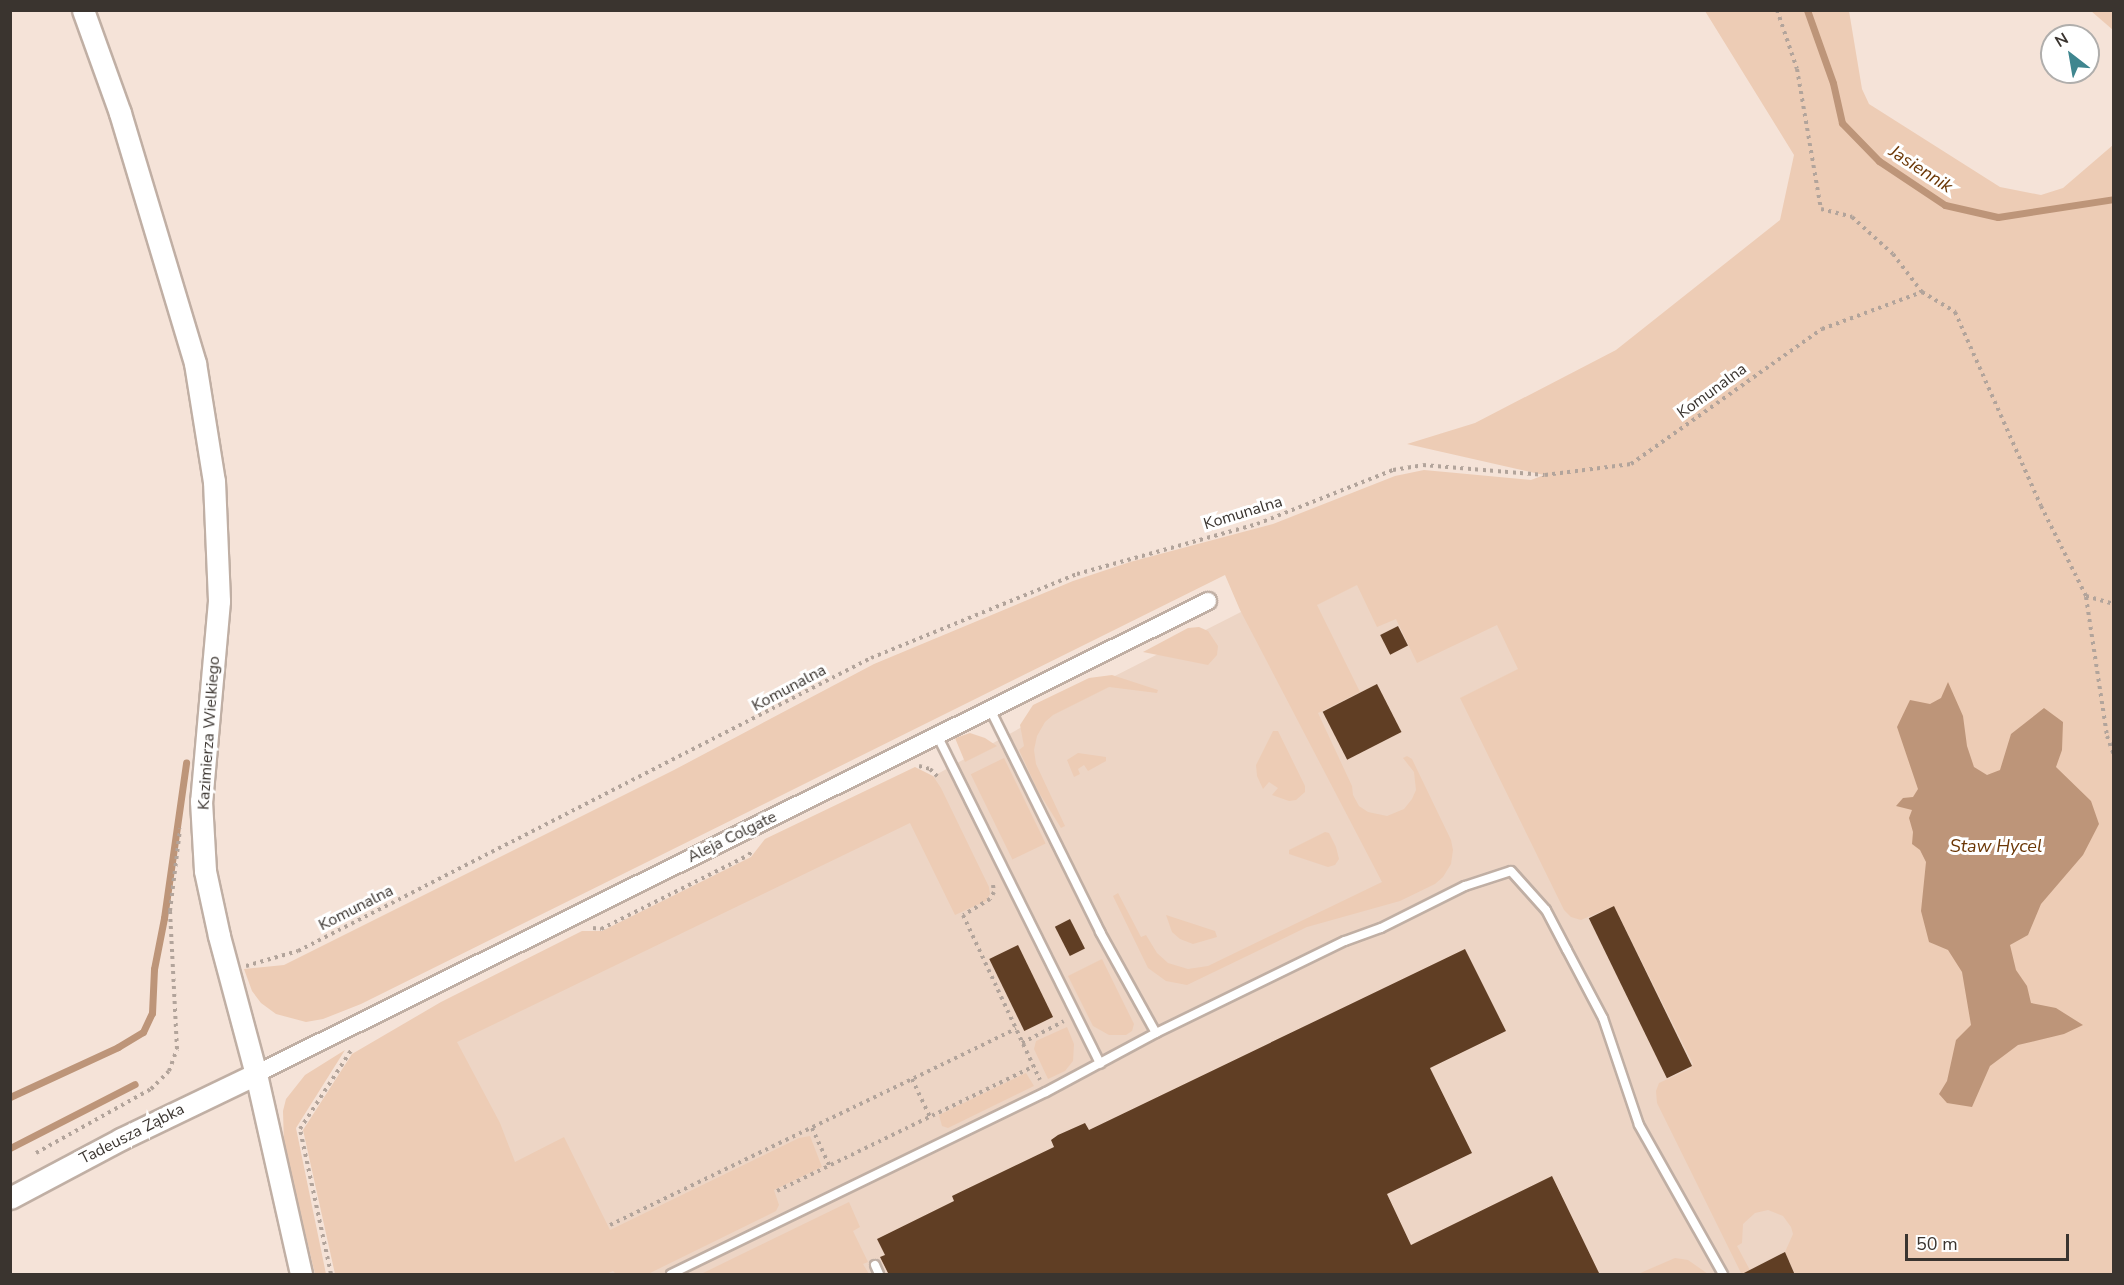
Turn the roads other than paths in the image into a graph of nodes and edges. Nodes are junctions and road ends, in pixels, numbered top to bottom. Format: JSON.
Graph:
{"nodes":[{"id":1,"x":83,"y":10,"type":"edge"},
{"id":2,"x":1208,"y":601,"type":"dead end"},
{"id":3,"x":990,"y":709,"type":"junction"},
{"id":4,"x":938,"y":735,"type":"junction"},
{"id":5,"x":1156,"y":1033,"type":"junction"},
{"id":6,"x":1100,"y":1064,"type":"junction"},
{"id":7,"x":256,"y":1074,"type":"junction"},
{"id":8,"x":10,"y":1198,"type":"edge"},
{"id":9,"x":875,"y":1265,"type":"dead end"},
{"id":10,"x":301,"y":1275,"type":"edge"},
{"id":11,"x":671,"y":1275,"type":"edge"},
{"id":12,"x":879,"y":1275,"type":"edge"},
{"id":13,"x":1723,"y":1275,"type":"edge"}],
"edges":[{"from":1,"to":7,"type":"street","name":"Kazimierza Wielkiego"},
{"from":2,"to":3,"type":"street","name":"Aleja Colgate"},
{"from":3,"to":4,"type":"street","name":"Aleja Colgate"},
{"from":3,"to":5,"type":"lane"},
{"from":4,"to":6,"type":"lane"},
{"from":4,"to":7,"type":"street","name":"Aleja Colgate"},
{"from":5,"to":6,"type":"lane"},
{"from":5,"to":13,"type":"lane"},
{"from":6,"to":11,"type":"lane"},
{"from":7,"to":8,"type":"street","name":"Tadeusza Ząbka"},
{"from":7,"to":10,"type":"street","name":"Kazimierza Wielkiego"},
{"from":9,"to":12,"type":"lane"}]}
